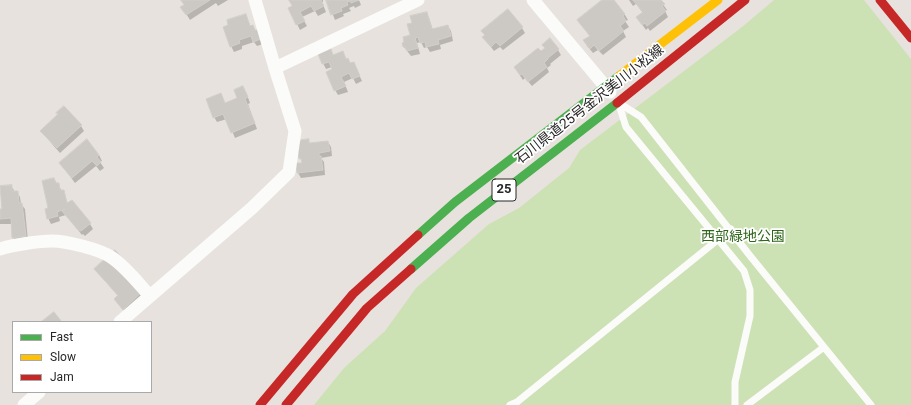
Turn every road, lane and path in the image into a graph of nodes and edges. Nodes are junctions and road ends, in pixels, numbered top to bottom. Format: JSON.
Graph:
{"nodes":[{"id":1,"x":255,"y":0,"type":"edge"},
{"id":2,"x":418,"y":0,"type":"edge"},
{"id":3,"x":533,"y":0,"type":"edge"},
{"id":4,"x":718,"y":0,"type":"edge"},
{"id":5,"x":745,"y":0,"type":"edge"},
{"id":6,"x":880,"y":0,"type":"edge"},
{"id":7,"x":911,"y":38,"type":"edge"},
{"id":8,"x":276,"y":68,"type":"junction"},
{"id":9,"x":606,"y":86,"type":"junction"},
{"id":10,"x":618,"y":102,"type":"junction"},
{"id":11,"x":731,"y":229,"type":"junction"},
{"id":12,"x":718,"y":240,"type":"junction"},
{"id":13,"x":0,"y":249,"type":"edge"},
{"id":14,"x":150,"y":296,"type":"junction"},
{"id":15,"x":121,"y":321,"type":"edge"},
{"id":16,"x":824,"y":347,"type":"junction"},
{"id":17,"x":38,"y":393,"type":"edge"},
{"id":18,"x":24,"y":405,"type":"edge"},
{"id":19,"x":260,"y":405,"type":"edge"},
{"id":20,"x":286,"y":405,"type":"edge"},
{"id":21,"x":510,"y":405,"type":"edge"},
{"id":22,"x":735,"y":405,"type":"edge"},
{"id":23,"x":747,"y":405,"type":"edge"},
{"id":24,"x":871,"y":405,"type":"edge"}],
"edges":[{"from":1,"to":8,"type":"street"},
{"from":2,"to":8,"type":"street"},
{"from":3,"to":9,"type":"street"},
{"from":4,"to":9,"type":"main road","name":"石川県道25号金沢美川小松線","number":"25"},
{"from":5,"to":10,"type":"main road","name":"石川県道25号金沢美川小松線","number":"25"},
{"from":6,"to":7,"type":"main road"},
{"from":8,"to":14,"type":"street"},
{"from":9,"to":10,"type":"street"},
{"from":9,"to":19,"type":"main road","name":"石川県道25号金沢美川小松線","number":"25"},
{"from":10,"to":11,"type":"lane"},
{"from":10,"to":12,"type":"lane"},
{"from":10,"to":20,"type":"main road","name":"石川県道25号金沢美川小松線","number":"25"},
{"from":11,"to":12,"type":"lane"},
{"from":11,"to":16,"type":"lane"},
{"from":12,"to":21,"type":"lane"},
{"from":12,"to":22,"type":"lane"},
{"from":13,"to":14,"type":"street"},
{"from":14,"to":15,"type":"street"},
{"from":16,"to":23,"type":"lane"},
{"from":16,"to":24,"type":"lane"},
{"from":17,"to":18,"type":"street"}]}
